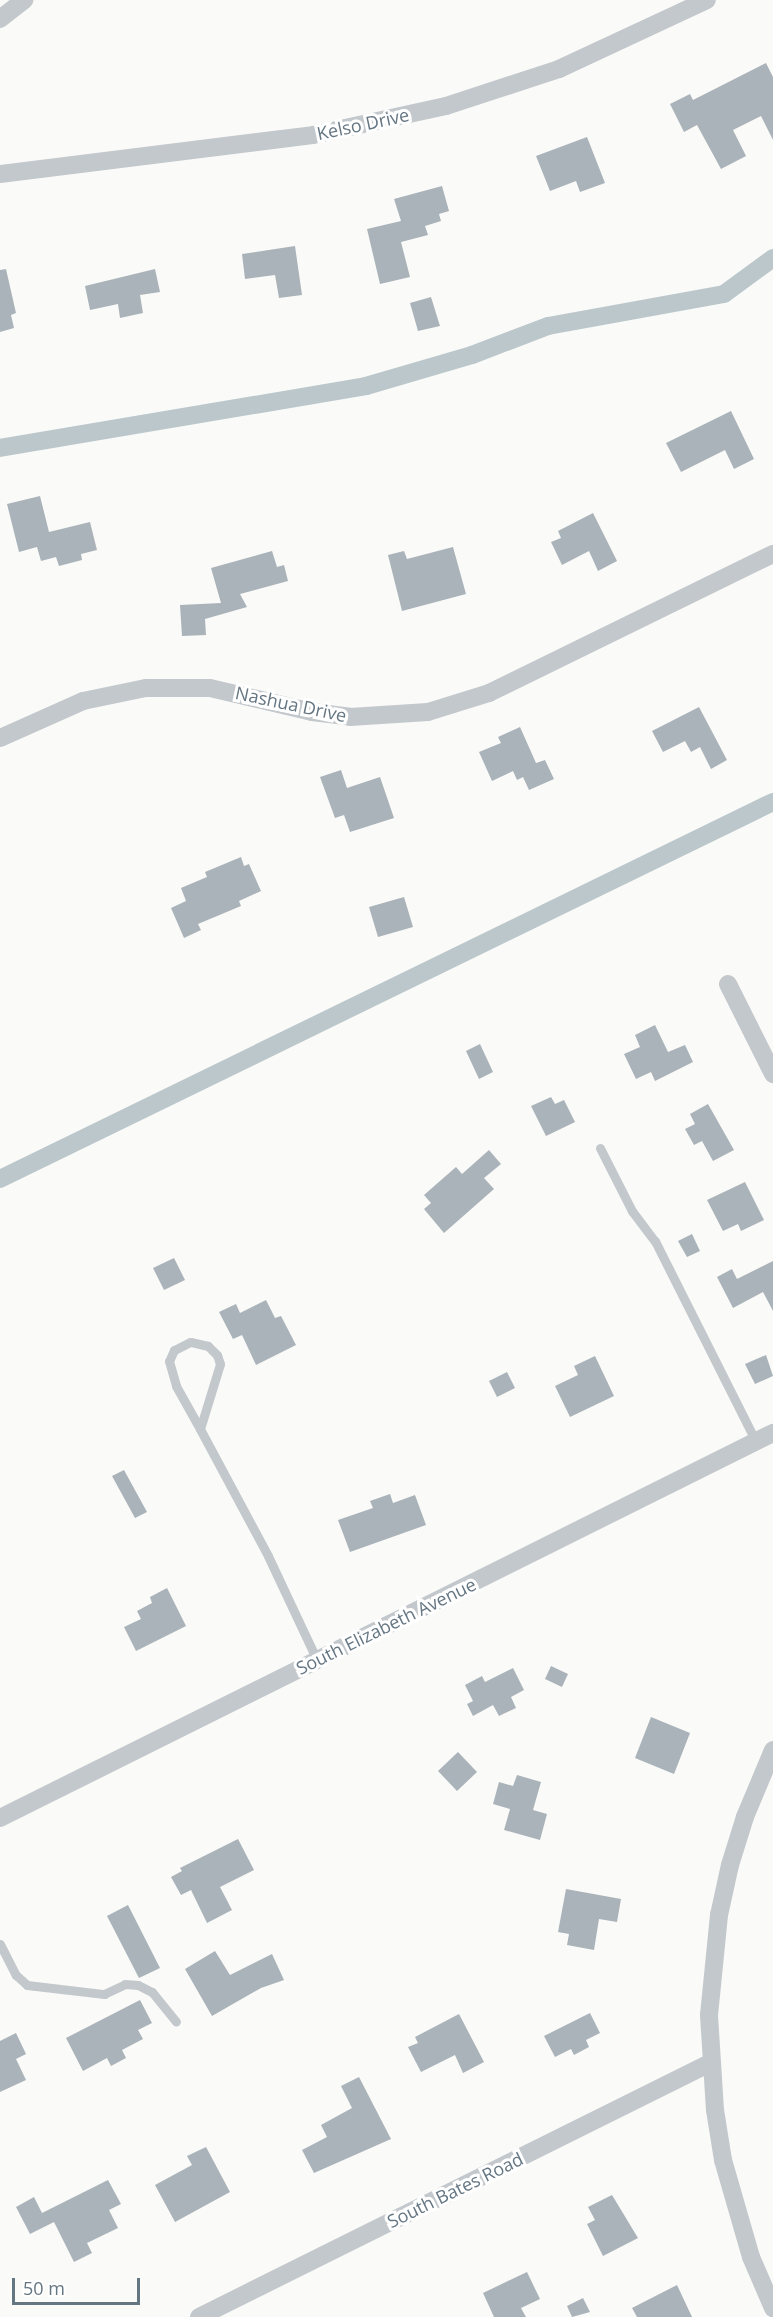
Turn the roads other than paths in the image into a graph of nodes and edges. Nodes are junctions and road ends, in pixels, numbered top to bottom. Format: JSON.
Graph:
{"nodes":[{"id":1,"x":24,"y":0,"type":"edge"},
{"id":2,"x":707,"y":0,"type":"edge"},
{"id":3,"x":0,"y":19,"type":"edge"},
{"id":4,"x":0,"y":174,"type":"edge"},
{"id":5,"x":773,"y":554,"type":"edge"},
{"id":6,"x":0,"y":738,"type":"edge"},
{"id":7,"x":728,"y":984,"type":"dead end"},
{"id":8,"x":773,"y":1074,"type":"edge"},
{"id":9,"x":600,"y":1148,"type":"dead end"},
{"id":10,"x":200,"y":1429,"type":"junction"},
{"id":11,"x":773,"y":1433,"type":"edge"},
{"id":12,"x":756,"y":1442,"type":"junction"},
{"id":13,"x":317,"y":1660,"type":"junction"},
{"id":14,"x":773,"y":1750,"type":"edge"},
{"id":15,"x":0,"y":1818,"type":"edge"},
{"id":16,"x":0,"y":1944,"type":"edge"},
{"id":17,"x":176,"y":2022,"type":"dead end"},
{"id":18,"x":710,"y":2063,"type":"junction"},
{"id":19,"x":773,"y":2308,"type":"edge"},
{"id":20,"x":199,"y":2317,"type":"edge"}],
"edges":[{"from":1,"to":3,"type":"street"},
{"from":2,"to":4,"type":"street","name":"Kelso Drive"},
{"from":5,"to":6,"type":"street","name":"Nashua Drive"},
{"from":7,"to":8,"type":"street"},
{"from":9,"to":12,"type":"lane"},
{"from":10,"to":10,"type":"lane"},
{"from":10,"to":13,"type":"lane"},
{"from":11,"to":12,"type":"street","name":"South Elizabeth Avenue"},
{"from":12,"to":13,"type":"street","name":"South Elizabeth Avenue"},
{"from":13,"to":15,"type":"street","name":"South Elizabeth Avenue"},
{"from":14,"to":18,"type":"street"},
{"from":16,"to":17,"type":"lane"},
{"from":18,"to":19,"type":"street"},
{"from":18,"to":20,"type":"street","name":"South Bates Road"}]}
